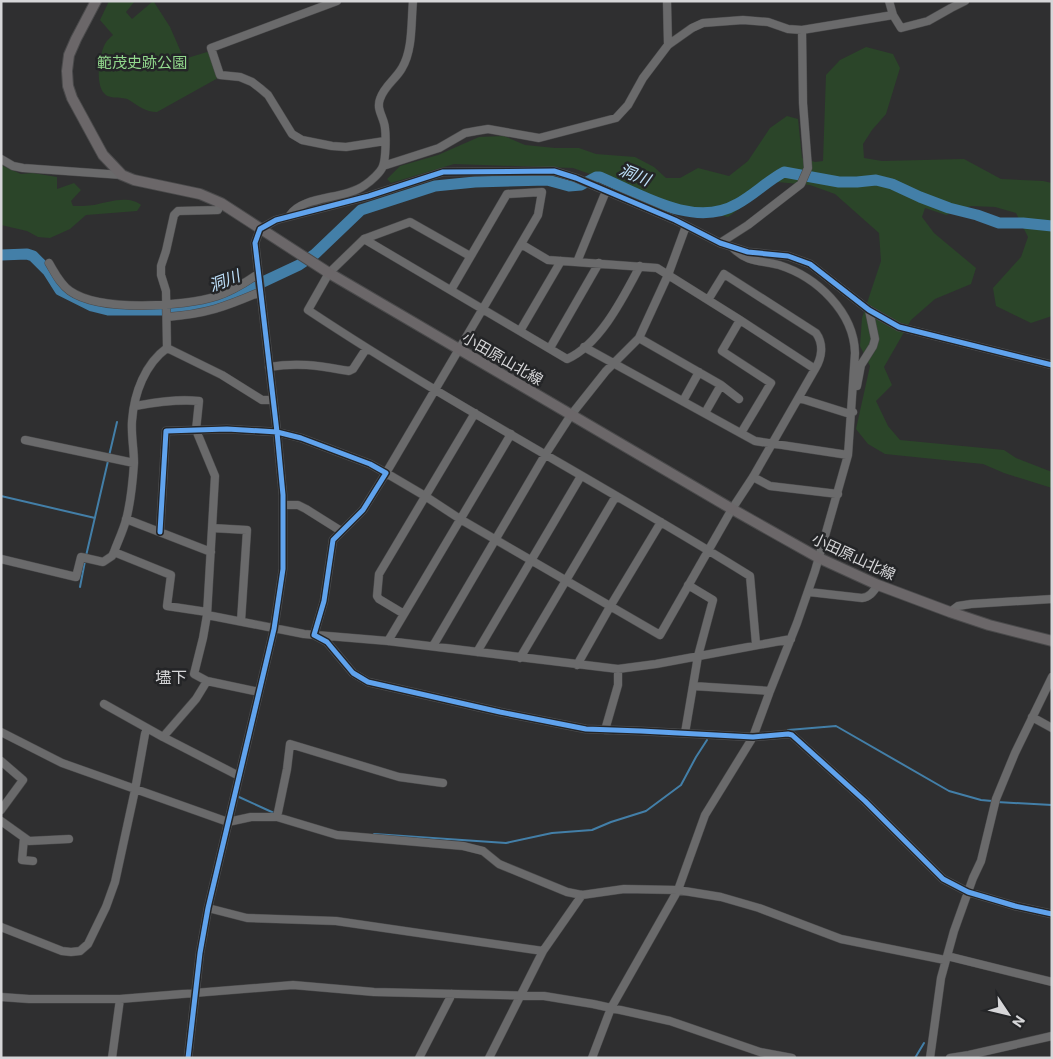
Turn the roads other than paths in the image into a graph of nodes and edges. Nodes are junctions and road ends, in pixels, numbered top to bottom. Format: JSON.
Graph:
{"nodes":[{"id":1,"x":96,"y":1,"type":"edge"},
{"id":2,"x":337,"y":1,"type":"edge"},
{"id":3,"x":413,"y":1,"type":"edge"},
{"id":4,"x":667,"y":1,"type":"edge"},
{"id":5,"x":890,"y":1,"type":"edge"},
{"id":6,"x":965,"y":1,"type":"edge"},
{"id":7,"x":893,"y":14,"type":"junction"},
{"id":8,"x":802,"y":30,"type":"junction"},
{"id":9,"x":668,"y":45,"type":"junction"},
{"id":10,"x":385,"y":141,"type":"junction"},
{"id":11,"x":1,"y":159,"type":"edge"},
{"id":12,"x":383,"y":166,"type":"junction"},
{"id":13,"x":122,"y":175,"type":"junction"},
{"id":14,"x":606,"y":191,"type":"junction"},
{"id":15,"x":221,"y":203,"type":"junction"},
{"id":16,"x":290,"y":215,"type":"junction"},
{"id":17,"x":686,"y":226,"type":"junction"},
{"id":18,"x":260,"y":229,"type":"junction"},
{"id":19,"x":364,"y":239,"type":"junction"},
{"id":20,"x":521,"y":244,"type":"junction"},
{"id":21,"x":720,"y":244,"type":"junction"},
{"id":22,"x":732,"y":247,"type":"junction"},
{"id":23,"x":470,"y":256,"type":"junction"},
{"id":24,"x":561,"y":261,"type":"junction"},
{"id":25,"x":578,"y":262,"type":"junction"},
{"id":26,"x":49,"y":263,"type":"dead end"},
{"id":27,"x":599,"y":263,"type":"junction"},
{"id":28,"x":640,"y":266,"type":"junction"},
{"id":29,"x":328,"y":272,"type":"junction"},
{"id":30,"x":258,"y":275,"type":"junction"},
{"id":31,"x":668,"y":275,"type":"junction"},
{"id":32,"x":451,"y":290,"type":"junction"},
{"id":33,"x":260,"y":291,"type":"junction"},
{"id":34,"x":708,"y":300,"type":"junction"},
{"id":35,"x":167,"y":304,"type":"junction"},
{"id":36,"x":483,"y":309,"type":"junction"},
{"id":37,"x":869,"y":310,"type":"junction"},
{"id":38,"x":167,"y":317,"type":"junction"},
{"id":39,"x":740,"y":320,"type":"junction"},
{"id":40,"x":520,"y":331,"type":"junction"},
{"id":41,"x":639,"y":338,"type":"junction"},
{"id":42,"x":584,"y":347,"type":"junction"},
{"id":43,"x":167,"y":348,"type":"junction"},
{"id":44,"x":550,"y":348,"type":"junction"},
{"id":45,"x":366,"y":349,"type":"junction"},
{"id":46,"x":460,"y":350,"type":"junction"},
{"id":47,"x":615,"y":363,"type":"junction"},
{"id":48,"x":1052,"y":365,"type":"edge"},
{"id":49,"x":269,"y":367,"type":"junction"},
{"id":50,"x":816,"y":369,"type":"junction"},
{"id":51,"x":699,"y":372,"type":"junction"},
{"id":52,"x":721,"y":385,"type":"junction"},
{"id":53,"x":435,"y":389,"type":"junction"},
{"id":54,"x":799,"y":398,"type":"junction"},
{"id":55,"x":739,"y":399,"type":"dead end"},
{"id":56,"x":273,"y":400,"type":"junction"},
{"id":57,"x":683,"y":401,"type":"junction"},
{"id":58,"x":135,"y":406,"type":"junction"},
{"id":59,"x":475,"y":413,"type":"junction"},
{"id":60,"x":705,"y":413,"type":"junction"},
{"id":61,"x":850,"y":414,"type":"junction"},
{"id":62,"x":571,"y":415,"type":"junction"},
{"id":63,"x":196,"y":430,"type":"junction"},
{"id":64,"x":277,"y":432,"type":"junction"},
{"id":65,"x":741,"y":433,"type":"junction"},
{"id":66,"x":511,"y":434,"type":"junction"},
{"id":67,"x":25,"y":440,"type":"dead end"},
{"id":68,"x":772,"y":444,"type":"junction"},
{"id":69,"x":546,"y":455,"type":"junction"},
{"id":70,"x":848,"y":455,"type":"junction"},
{"id":71,"x":134,"y":463,"type":"junction"},
{"id":72,"x":386,"y":473,"type":"junction"},
{"id":73,"x":581,"y":476,"type":"junction"},
{"id":74,"x":753,"y":476,"type":"junction"},
{"id":75,"x":838,"y":494,"type":"junction"},
{"id":76,"x":425,"y":496,"type":"junction"},
{"id":77,"x":616,"y":496,"type":"junction"},
{"id":78,"x":283,"y":505,"type":"junction"},
{"id":79,"x":732,"y":510,"type":"junction"},
{"id":80,"x":460,"y":518,"type":"junction"},
{"id":81,"x":126,"y":519,"type":"junction"},
{"id":82,"x":662,"y":522,"type":"junction"},
{"id":83,"x":212,"y":528,"type":"junction"},
{"id":84,"x":341,"y":531,"type":"junction"},
{"id":85,"x":160,"y":532,"type":"junction"},
{"id":86,"x":495,"y":539,"type":"junction"},
{"id":87,"x":708,"y":550,"type":"junction"},
{"id":88,"x":114,"y":552,"type":"junction"},
{"id":89,"x":211,"y":552,"type":"junction"},
{"id":90,"x":531,"y":558,"type":"junction"},
{"id":91,"x":819,"y":558,"type":"junction"},
{"id":92,"x":1,"y":559,"type":"edge"},
{"id":93,"x":565,"y":579,"type":"junction"},
{"id":94,"x":878,"y":585,"type":"junction"},
{"id":95,"x":688,"y":586,"type":"junction"},
{"id":96,"x":809,"y":592,"type":"junction"},
{"id":97,"x":1052,"y":599,"type":"edge"},
{"id":98,"x":611,"y":605,"type":"junction"},
{"id":99,"x":950,"y":612,"type":"junction"},
{"id":100,"x":207,"y":613,"type":"junction"},
{"id":101,"x":404,"y":614,"type":"junction"},
{"id":102,"x":242,"y":621,"type":"junction"},
{"id":103,"x":274,"y":629,"type":"junction"},
{"id":104,"x":314,"y":635,"type":"junction"},
{"id":105,"x":791,"y":638,"type":"junction"},
{"id":106,"x":388,"y":641,"type":"junction"},
{"id":107,"x":1052,"y":642,"type":"edge"},
{"id":108,"x":756,"y":644,"type":"junction"},
{"id":109,"x":433,"y":646,"type":"junction"},
{"id":110,"x":477,"y":652,"type":"junction"},
{"id":111,"x":698,"y":656,"type":"junction"},
{"id":112,"x":520,"y":658,"type":"junction"},
{"id":113,"x":577,"y":665,"type":"junction"},
{"id":114,"x":618,"y":669,"type":"junction"},
{"id":115,"x":1052,"y":677,"type":"edge"},
{"id":116,"x":207,"y":681,"type":"junction"},
{"id":117,"x":693,"y":686,"type":"junction"},
{"id":118,"x":770,"y":691,"type":"junction"},
{"id":119,"x":259,"y":692,"type":"junction"},
{"id":120,"x":104,"y":704,"type":"dead end"},
{"id":121,"x":1032,"y":717,"type":"junction"},
{"id":122,"x":147,"y":728,"type":"junction"},
{"id":123,"x":1052,"y":728,"type":"edge"},
{"id":124,"x":605,"y":730,"type":"junction"},
{"id":125,"x":1,"y":732,"type":"edge"},
{"id":126,"x":685,"y":733,"type":"junction"},
{"id":127,"x":163,"y":737,"type":"junction"},
{"id":128,"x":753,"y":737,"type":"junction"},
{"id":129,"x":1,"y":760,"type":"edge"},
{"id":130,"x":239,"y":776,"type":"junction"},
{"id":131,"x":443,"y":783,"type":"dead end"},
{"id":132,"x":135,"y":790,"type":"junction"},
{"id":133,"x":1,"y":810,"type":"edge"},
{"id":134,"x":277,"y":814,"type":"junction"},
{"id":135,"x":1,"y":820,"type":"edge"},
{"id":136,"x":228,"y":822,"type":"junction"},
{"id":137,"x":24,"y":838,"type":"junction"},
{"id":138,"x":69,"y":839,"type":"dead end"},
{"id":139,"x":33,"y":861,"type":"dead end"},
{"id":140,"x":678,"y":890,"type":"junction"},
{"id":141,"x":968,"y":892,"type":"junction"},
{"id":142,"x":582,"y":895,"type":"junction"},
{"id":143,"x":208,"y":908,"type":"junction"},
{"id":144,"x":1052,"y":914,"type":"edge"},
{"id":145,"x":1,"y":927,"type":"edge"},
{"id":146,"x":543,"y":951,"type":"junction"},
{"id":147,"x":946,"y":958,"type":"junction"},
{"id":148,"x":1052,"y":982,"type":"edge"},
{"id":149,"x":195,"y":993,"type":"junction"},
{"id":150,"x":452,"y":994,"type":"junction"},
{"id":151,"x":521,"y":995,"type":"junction"},
{"id":152,"x":1,"y":997,"type":"edge"},
{"id":153,"x":120,"y":999,"type":"junction"},
{"id":154,"x":611,"y":1008,"type":"junction"},
{"id":155,"x":1052,"y":1036,"type":"edge"},
{"id":156,"x":112,"y":1058,"type":"edge"},
{"id":157,"x":188,"y":1058,"type":"edge"},
{"id":158,"x":419,"y":1058,"type":"edge"},
{"id":159,"x":489,"y":1058,"type":"edge"},
{"id":160,"x":592,"y":1058,"type":"edge"},
{"id":161,"x":792,"y":1058,"type":"edge"},
{"id":162,"x":930,"y":1058,"type":"edge"},
{"id":163,"x":950,"y":1058,"type":"edge"}],
"edges":[{"from":1,"to":13,"type":"main road","name":"小田原山北線"},
{"from":2,"to":10,"type":"street"},
{"from":3,"to":10,"type":"street"},
{"from":4,"to":9,"type":"street"},
{"from":5,"to":7,"type":"street"},
{"from":6,"to":7,"type":"street"},
{"from":7,"to":8,"type":"street"},
{"from":8,"to":9,"type":"street"},
{"from":8,"to":21,"type":"street"},
{"from":9,"to":12,"type":"street"},
{"from":10,"to":12,"type":"street"},
{"from":11,"to":13,"type":"street"},
{"from":12,"to":16,"type":"street"},
{"from":13,"to":15,"type":"main road","name":"小田原山北線"},
{"from":14,"to":16,"type":"street"},
{"from":14,"to":17,"type":"street"},
{"from":14,"to":25,"type":"street"},
{"from":15,"to":18,"type":"main road","name":"小田原山北線"},
{"from":15,"to":35,"type":"street"},
{"from":16,"to":18,"type":"street"},
{"from":17,"to":21,"type":"street"},
{"from":17,"to":31,"type":"street"},
{"from":18,"to":29,"type":"main road","name":"小田原山北線"},
{"from":18,"to":30,"type":"street"},
{"from":19,"to":23,"type":"street"},
{"from":19,"to":29,"type":"street"},
{"from":19,"to":32,"type":"street"},
{"from":20,"to":23,"type":"street"},
{"from":20,"to":24,"type":"street"},
{"from":20,"to":36,"type":"street"},
{"from":21,"to":22,"type":"street"},
{"from":22,"to":37,"type":"street"},
{"from":22,"to":61,"type":"street"},
{"from":23,"to":32,"type":"street"},
{"from":24,"to":25,"type":"street"},
{"from":24,"to":40,"type":"street"},
{"from":25,"to":27,"type":"street"},
{"from":26,"to":35,"type":"street"},
{"from":27,"to":28,"type":"street"},
{"from":27,"to":44,"type":"street"},
{"from":28,"to":31,"type":"street"},
{"from":28,"to":42,"type":"street"},
{"from":29,"to":45,"type":"street"},
{"from":29,"to":46,"type":"main road","name":"小田原山北線"},
{"from":30,"to":33,"type":"street"},
{"from":30,"to":35,"type":"street"},
{"from":31,"to":34,"type":"street"},
{"from":31,"to":41,"type":"street"},
{"from":32,"to":36,"type":"street"},
{"from":33,"to":38,"type":"street"},
{"from":33,"to":49,"type":"street"},
{"from":34,"to":39,"type":"street"},
{"from":34,"to":50,"type":"street"},
{"from":35,"to":38,"type":"street"},
{"from":36,"to":40,"type":"street"},
{"from":36,"to":46,"type":"street"},
{"from":37,"to":48,"type":"street"},
{"from":37,"to":61,"type":"street"},
{"from":38,"to":43,"type":"street"},
{"from":39,"to":50,"type":"street"},
{"from":39,"to":65,"type":"street"},
{"from":40,"to":44,"type":"street"},
{"from":41,"to":47,"type":"street"},
{"from":41,"to":51,"type":"street"},
{"from":42,"to":44,"type":"street"},
{"from":42,"to":47,"type":"street"},
{"from":43,"to":56,"type":"street"},
{"from":43,"to":58,"type":"street"},
{"from":45,"to":49,"type":"street"},
{"from":45,"to":53,"type":"street"},
{"from":46,"to":53,"type":"street"},
{"from":46,"to":62,"type":"main road","name":"小田原山北線"},
{"from":47,"to":57,"type":"street"},
{"from":47,"to":62,"type":"street"},
{"from":49,"to":56,"type":"street"},
{"from":50,"to":54,"type":"street"},
{"from":51,"to":52,"type":"street"},
{"from":51,"to":57,"type":"street"},
{"from":52,"to":55,"type":"street"},
{"from":52,"to":60,"type":"street"},
{"from":53,"to":59,"type":"street"},
{"from":53,"to":72,"type":"street"},
{"from":54,"to":61,"type":"street"},
{"from":54,"to":68,"type":"street"},
{"from":56,"to":64,"type":"street"},
{"from":57,"to":60,"type":"street"},
{"from":58,"to":63,"type":"street"},
{"from":58,"to":71,"type":"street"},
{"from":59,"to":66,"type":"street"},
{"from":59,"to":76,"type":"street"},
{"from":60,"to":65,"type":"street"},
{"from":61,"to":70,"type":"street"},
{"from":62,"to":69,"type":"street"},
{"from":62,"to":79,"type":"main road","name":"小田原山北線"},
{"from":63,"to":64,"type":"street"},
{"from":63,"to":83,"type":"street"},
{"from":63,"to":85,"type":"street"},
{"from":64,"to":72,"type":"street"},
{"from":64,"to":78,"type":"street"},
{"from":65,"to":68,"type":"street"},
{"from":66,"to":69,"type":"street"},
{"from":66,"to":80,"type":"street"},
{"from":67,"to":71,"type":"street"},
{"from":68,"to":70,"type":"street"},
{"from":68,"to":74,"type":"street"},
{"from":69,"to":73,"type":"street"},
{"from":69,"to":86,"type":"street"},
{"from":70,"to":75,"type":"street"},
{"from":71,"to":81,"type":"street"},
{"from":72,"to":76,"type":"street"},
{"from":72,"to":84,"type":"street"},
{"from":73,"to":77,"type":"street"},
{"from":73,"to":90,"type":"street"},
{"from":74,"to":75,"type":"street"},
{"from":74,"to":79,"type":"street"},
{"from":75,"to":91,"type":"street"},
{"from":76,"to":80,"type":"street"},
{"from":76,"to":101,"type":"street"},
{"from":77,"to":82,"type":"street"},
{"from":77,"to":93,"type":"street"},
{"from":78,"to":84,"type":"street"},
{"from":78,"to":103,"type":"street"},
{"from":79,"to":87,"type":"street"},
{"from":79,"to":91,"type":"main road","name":"小田原山北線"},
{"from":80,"to":86,"type":"street"},
{"from":80,"to":101,"type":"street"},
{"from":81,"to":85,"type":"street"},
{"from":81,"to":88,"type":"street"},
{"from":82,"to":87,"type":"street"},
{"from":82,"to":98,"type":"street"},
{"from":83,"to":89,"type":"street"},
{"from":83,"to":102,"type":"street"},
{"from":84,"to":104,"type":"street"},
{"from":85,"to":89,"type":"street"},
{"from":86,"to":90,"type":"street"},
{"from":86,"to":109,"type":"street"},
{"from":87,"to":95,"type":"street"},
{"from":87,"to":108,"type":"street"},
{"from":88,"to":92,"type":"street"},
{"from":88,"to":100,"type":"street"},
{"from":89,"to":100,"type":"street"},
{"from":90,"to":93,"type":"street"},
{"from":90,"to":110,"type":"street"},
{"from":91,"to":94,"type":"main road","name":"小田原山北線"},
{"from":91,"to":96,"type":"street"},
{"from":93,"to":98,"type":"street"},
{"from":93,"to":112,"type":"street"},
{"from":94,"to":96,"type":"street"},
{"from":94,"to":99,"type":"main road","name":"小田原山北線"},
{"from":95,"to":98,"type":"street"},
{"from":95,"to":111,"type":"street"},
{"from":96,"to":105,"type":"street"},
{"from":97,"to":99,"type":"street"},
{"from":98,"to":113,"type":"street"},
{"from":99,"to":107,"type":"main road","name":"小田原山北線"},
{"from":100,"to":102,"type":"street"},
{"from":100,"to":116,"type":"street"},
{"from":101,"to":106,"type":"street"},
{"from":102,"to":103,"type":"street"},
{"from":103,"to":104,"type":"street"},
{"from":103,"to":119,"type":"street"},
{"from":104,"to":106,"type":"street"},
{"from":104,"to":124,"type":"street"},
{"from":105,"to":108,"type":"street"},
{"from":105,"to":118,"type":"street"},
{"from":106,"to":109,"type":"street"},
{"from":108,"to":111,"type":"street"},
{"from":109,"to":110,"type":"street"},
{"from":110,"to":112,"type":"street"},
{"from":111,"to":114,"type":"street"},
{"from":111,"to":117,"type":"street"},
{"from":112,"to":113,"type":"street"},
{"from":113,"to":114,"type":"street"},
{"from":114,"to":124,"type":"street"},
{"from":115,"to":121,"type":"street"},
{"from":116,"to":119,"type":"street"},
{"from":116,"to":127,"type":"street"},
{"from":117,"to":118,"type":"street"},
{"from":117,"to":126,"type":"street"},
{"from":118,"to":128,"type":"street"},
{"from":119,"to":130,"type":"street"},
{"from":120,"to":122,"type":"street"},
{"from":121,"to":123,"type":"street"},
{"from":121,"to":141,"type":"street"},
{"from":122,"to":127,"type":"street"},
{"from":122,"to":132,"type":"street"},
{"from":124,"to":126,"type":"street"},
{"from":125,"to":132,"type":"street"},
{"from":126,"to":128,"type":"street"},
{"from":127,"to":130,"type":"street"},
{"from":128,"to":140,"type":"street"},
{"from":128,"to":141,"type":"street"},
{"from":129,"to":133,"type":"street"},
{"from":130,"to":136,"type":"street"},
{"from":131,"to":134,"type":"street"},
{"from":132,"to":136,"type":"street"},
{"from":132,"to":145,"type":"street"},
{"from":134,"to":136,"type":"street"},
{"from":134,"to":142,"type":"street"},
{"from":135,"to":137,"type":"street"},
{"from":136,"to":143,"type":"street"},
{"from":137,"to":138,"type":"street"},
{"from":137,"to":139,"type":"street"},
{"from":140,"to":142,"type":"street"},
{"from":140,"to":147,"type":"street"},
{"from":140,"to":154,"type":"street"},
{"from":141,"to":144,"type":"street"},
{"from":141,"to":147,"type":"street"},
{"from":142,"to":146,"type":"street"},
{"from":143,"to":146,"type":"street"},
{"from":143,"to":149,"type":"street"},
{"from":146,"to":151,"type":"street"},
{"from":147,"to":148,"type":"street"},
{"from":147,"to":162,"type":"street"},
{"from":149,"to":150,"type":"street"},
{"from":149,"to":153,"type":"street"},
{"from":149,"to":157,"type":"street"},
{"from":150,"to":151,"type":"street"},
{"from":150,"to":158,"type":"street"},
{"from":151,"to":154,"type":"street"},
{"from":151,"to":159,"type":"street"},
{"from":152,"to":153,"type":"street"},
{"from":153,"to":156,"type":"street"},
{"from":154,"to":160,"type":"street"},
{"from":154,"to":161,"type":"street"},
{"from":155,"to":163,"type":"street"}]}
